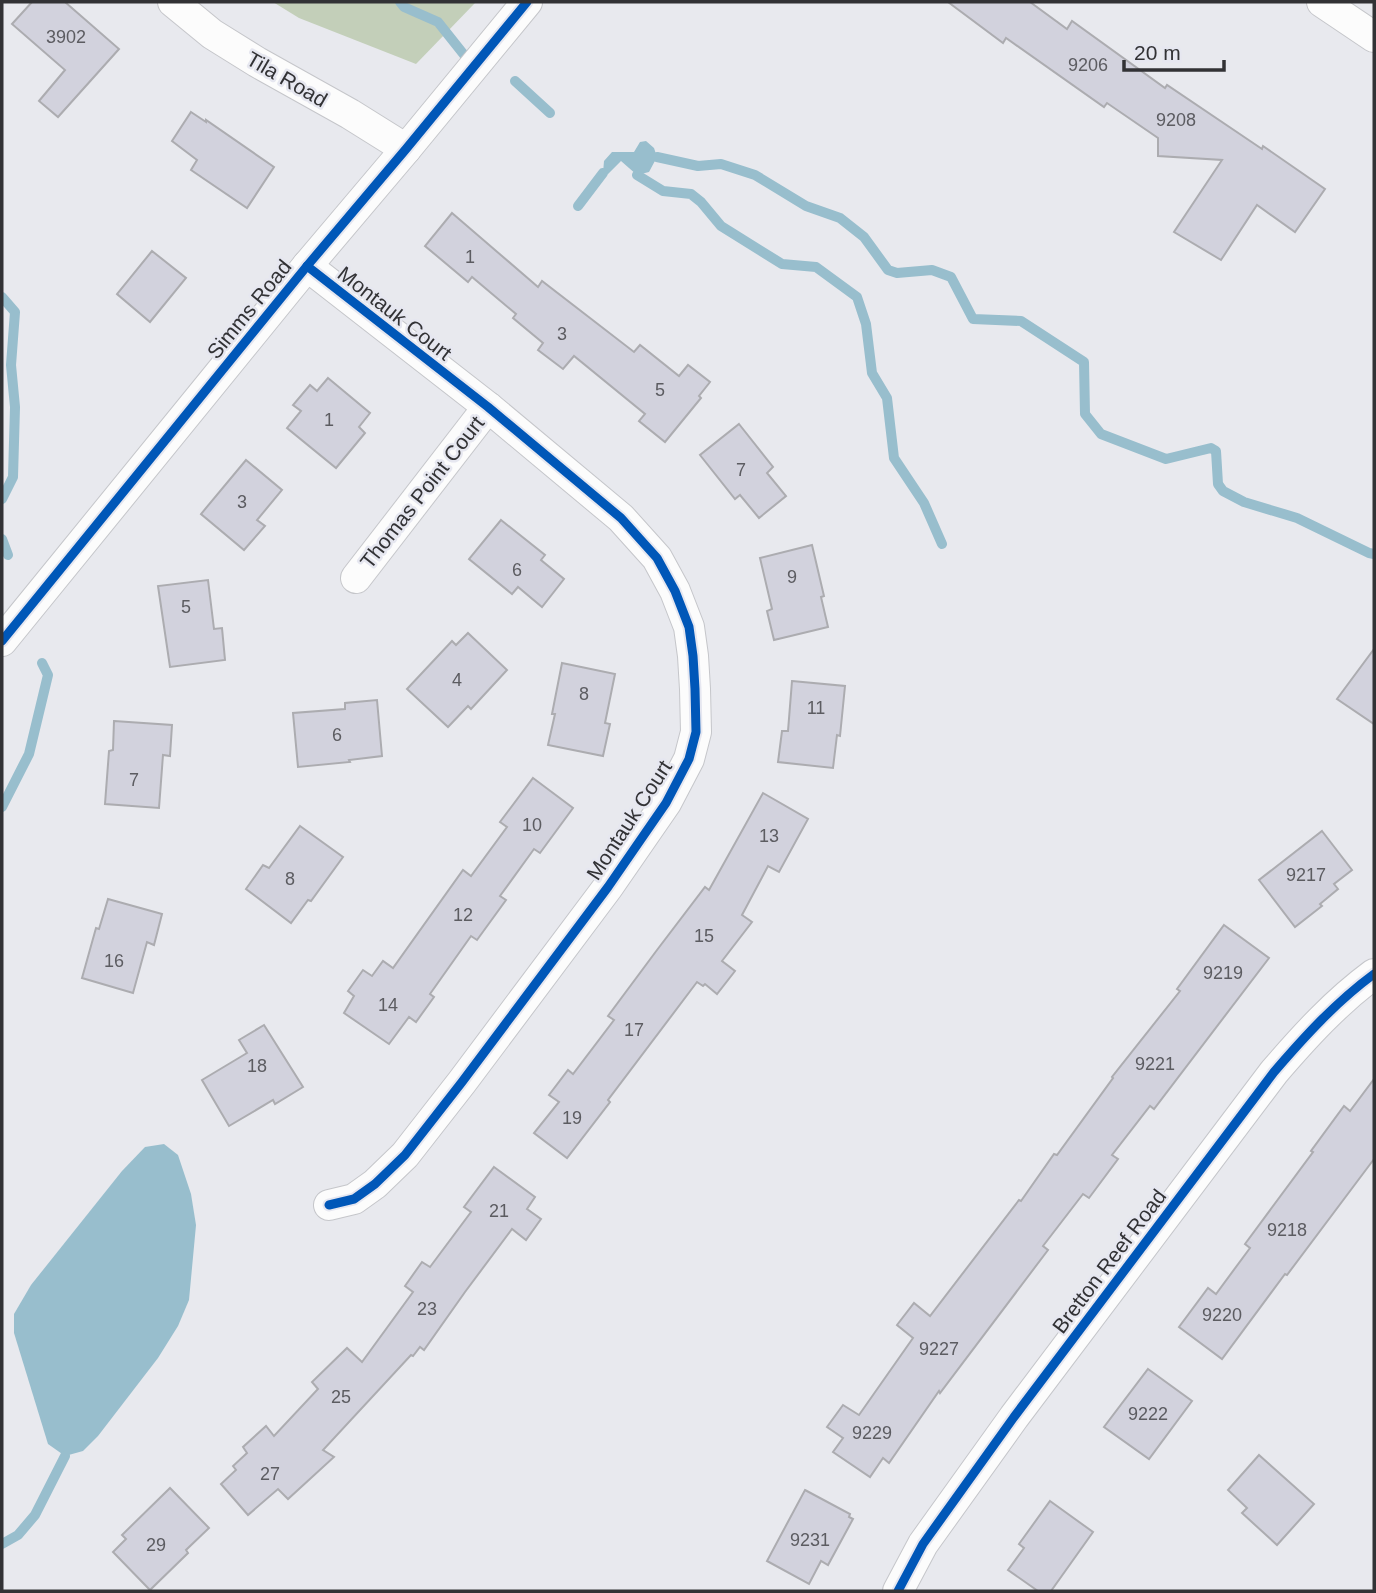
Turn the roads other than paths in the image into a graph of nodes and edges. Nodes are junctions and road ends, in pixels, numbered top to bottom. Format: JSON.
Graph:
{"nodes":[{"id":1,"x":173,"y":2,"type":"edge"},
{"id":2,"x":527,"y":2,"type":"edge"},
{"id":3,"x":1322,"y":2,"type":"edge"},
{"id":4,"x":1374,"y":37,"type":"edge"},
{"id":5,"x":406,"y":149,"type":"junction"},
{"id":6,"x":307,"y":266,"type":"junction"},
{"id":7,"x":488,"y":407,"type":"junction"},
{"id":8,"x":356,"y":578,"type":"dead end"},
{"id":9,"x":2,"y":641,"type":"edge"},
{"id":10,"x":1374,"y":974,"type":"edge"},
{"id":11,"x":329,"y":1205,"type":"dead end"},
{"id":12,"x":898,"y":1591,"type":"edge"}],
"edges":[{"from":1,"to":5,"type":"street","name":"Tila Road"},
{"from":2,"to":5,"type":"street","name":"Simms Road"},
{"from":3,"to":4,"type":"street"},
{"from":5,"to":6,"type":"street","name":"Simms Road"},
{"from":6,"to":7,"type":"street","name":"Montauk Court"},
{"from":6,"to":9,"type":"street","name":"Simms Road"},
{"from":7,"to":8,"type":"street","name":"Thomas Point Court"},
{"from":7,"to":11,"type":"street","name":"Montauk Court"},
{"from":10,"to":12,"type":"street","name":"Bretton Reef Road"}]}
